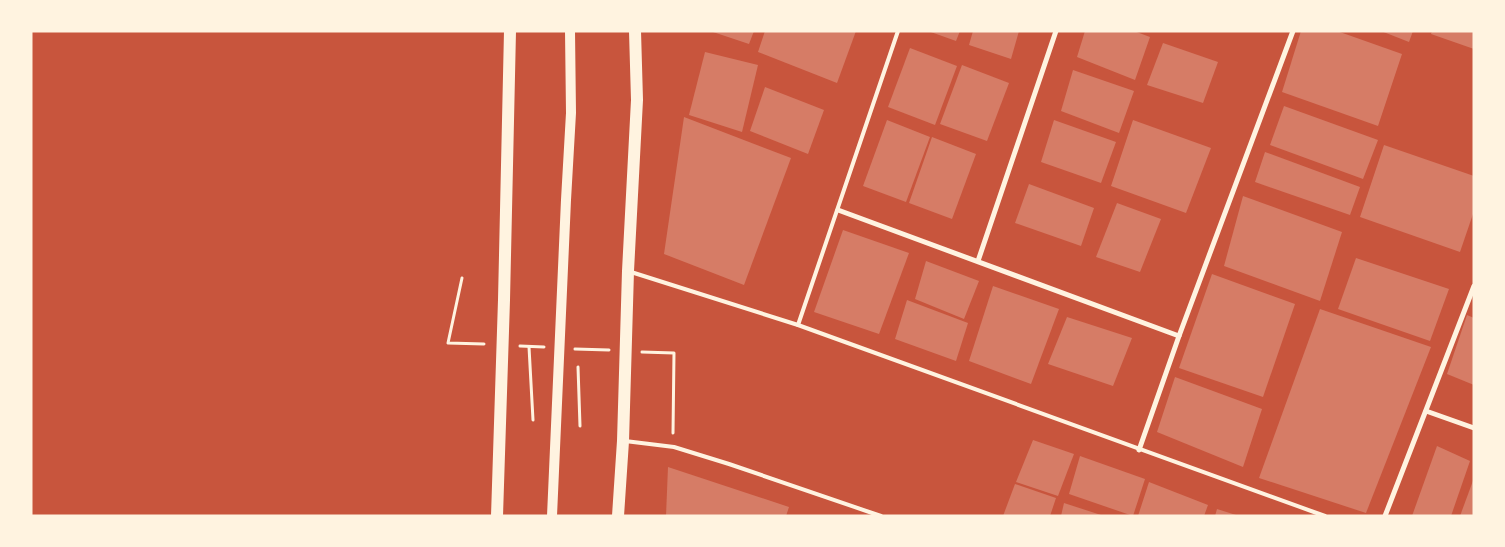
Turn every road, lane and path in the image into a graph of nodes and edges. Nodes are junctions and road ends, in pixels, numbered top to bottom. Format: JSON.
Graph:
{"nodes":[{"id":1,"x":510,"y":31,"type":"edge"},
{"id":2,"x":570,"y":31,"type":"edge"},
{"id":3,"x":636,"y":31,"type":"edge"},
{"id":4,"x":898,"y":31,"type":"edge"},
{"id":5,"x":1056,"y":31,"type":"edge"},
{"id":6,"x":1294,"y":31,"type":"edge"},
{"id":7,"x":838,"y":210,"type":"junction"},
{"id":8,"x":978,"y":261,"type":"junction"},
{"id":9,"x":628,"y":271,"type":"junction"},
{"id":10,"x":462,"y":278,"type":"dead end"},
{"id":11,"x":1474,"y":286,"type":"edge"},
{"id":12,"x":798,"y":325,"type":"junction"},
{"id":13,"x":1179,"y":336,"type":"junction"},
{"id":14,"x":448,"y":342,"type":"dead end"},
{"id":15,"x":529,"y":347,"type":"dead end"},
{"id":16,"x":578,"y":349,"type":"dead end"},
{"id":17,"x":674,"y":354,"type":"dead end"},
{"id":18,"x":1426,"y":411,"type":"junction"},
{"id":19,"x":533,"y":420,"type":"dead end"},
{"id":20,"x":672,"y":425,"type":"dead end"},
{"id":21,"x":580,"y":426,"type":"dead end"},
{"id":22,"x":1474,"y":428,"type":"edge"},
{"id":23,"x":623,"y":441,"type":"junction"},
{"id":24,"x":1139,"y":450,"type":"junction"},
{"id":25,"x":496,"y":516,"type":"edge"},
{"id":26,"x":552,"y":516,"type":"edge"},
{"id":27,"x":618,"y":516,"type":"edge"},
{"id":28,"x":881,"y":516,"type":"edge"},
{"id":29,"x":1325,"y":516,"type":"edge"},
{"id":30,"x":1385,"y":516,"type":"edge"}],
"edges":[{"from":1,"to":25,"type":"main road"},
{"from":2,"to":26,"type":"main road"},
{"from":3,"to":9,"type":"main road"},
{"from":4,"to":7,"type":"lane"},
{"from":5,"to":8,"type":"street"},
{"from":6,"to":13,"type":"street"},
{"from":7,"to":8,"type":"street"},
{"from":7,"to":12,"type":"lane"},
{"from":8,"to":13,"type":"street"},
{"from":9,"to":12,"type":"lane"},
{"from":9,"to":23,"type":"main road"},
{"from":10,"to":14,"type":"path"},
{"from":11,"to":18,"type":"street"},
{"from":12,"to":24,"type":"lane"},
{"from":13,"to":24,"type":"street"},
{"from":15,"to":19,"type":"path"},
{"from":16,"to":21,"type":"path"},
{"from":17,"to":20,"type":"path"},
{"from":18,"to":22,"type":"street"},
{"from":18,"to":30,"type":"street"},
{"from":23,"to":27,"type":"main road"},
{"from":23,"to":28,"type":"lane"},
{"from":24,"to":29,"type":"lane"}]}
